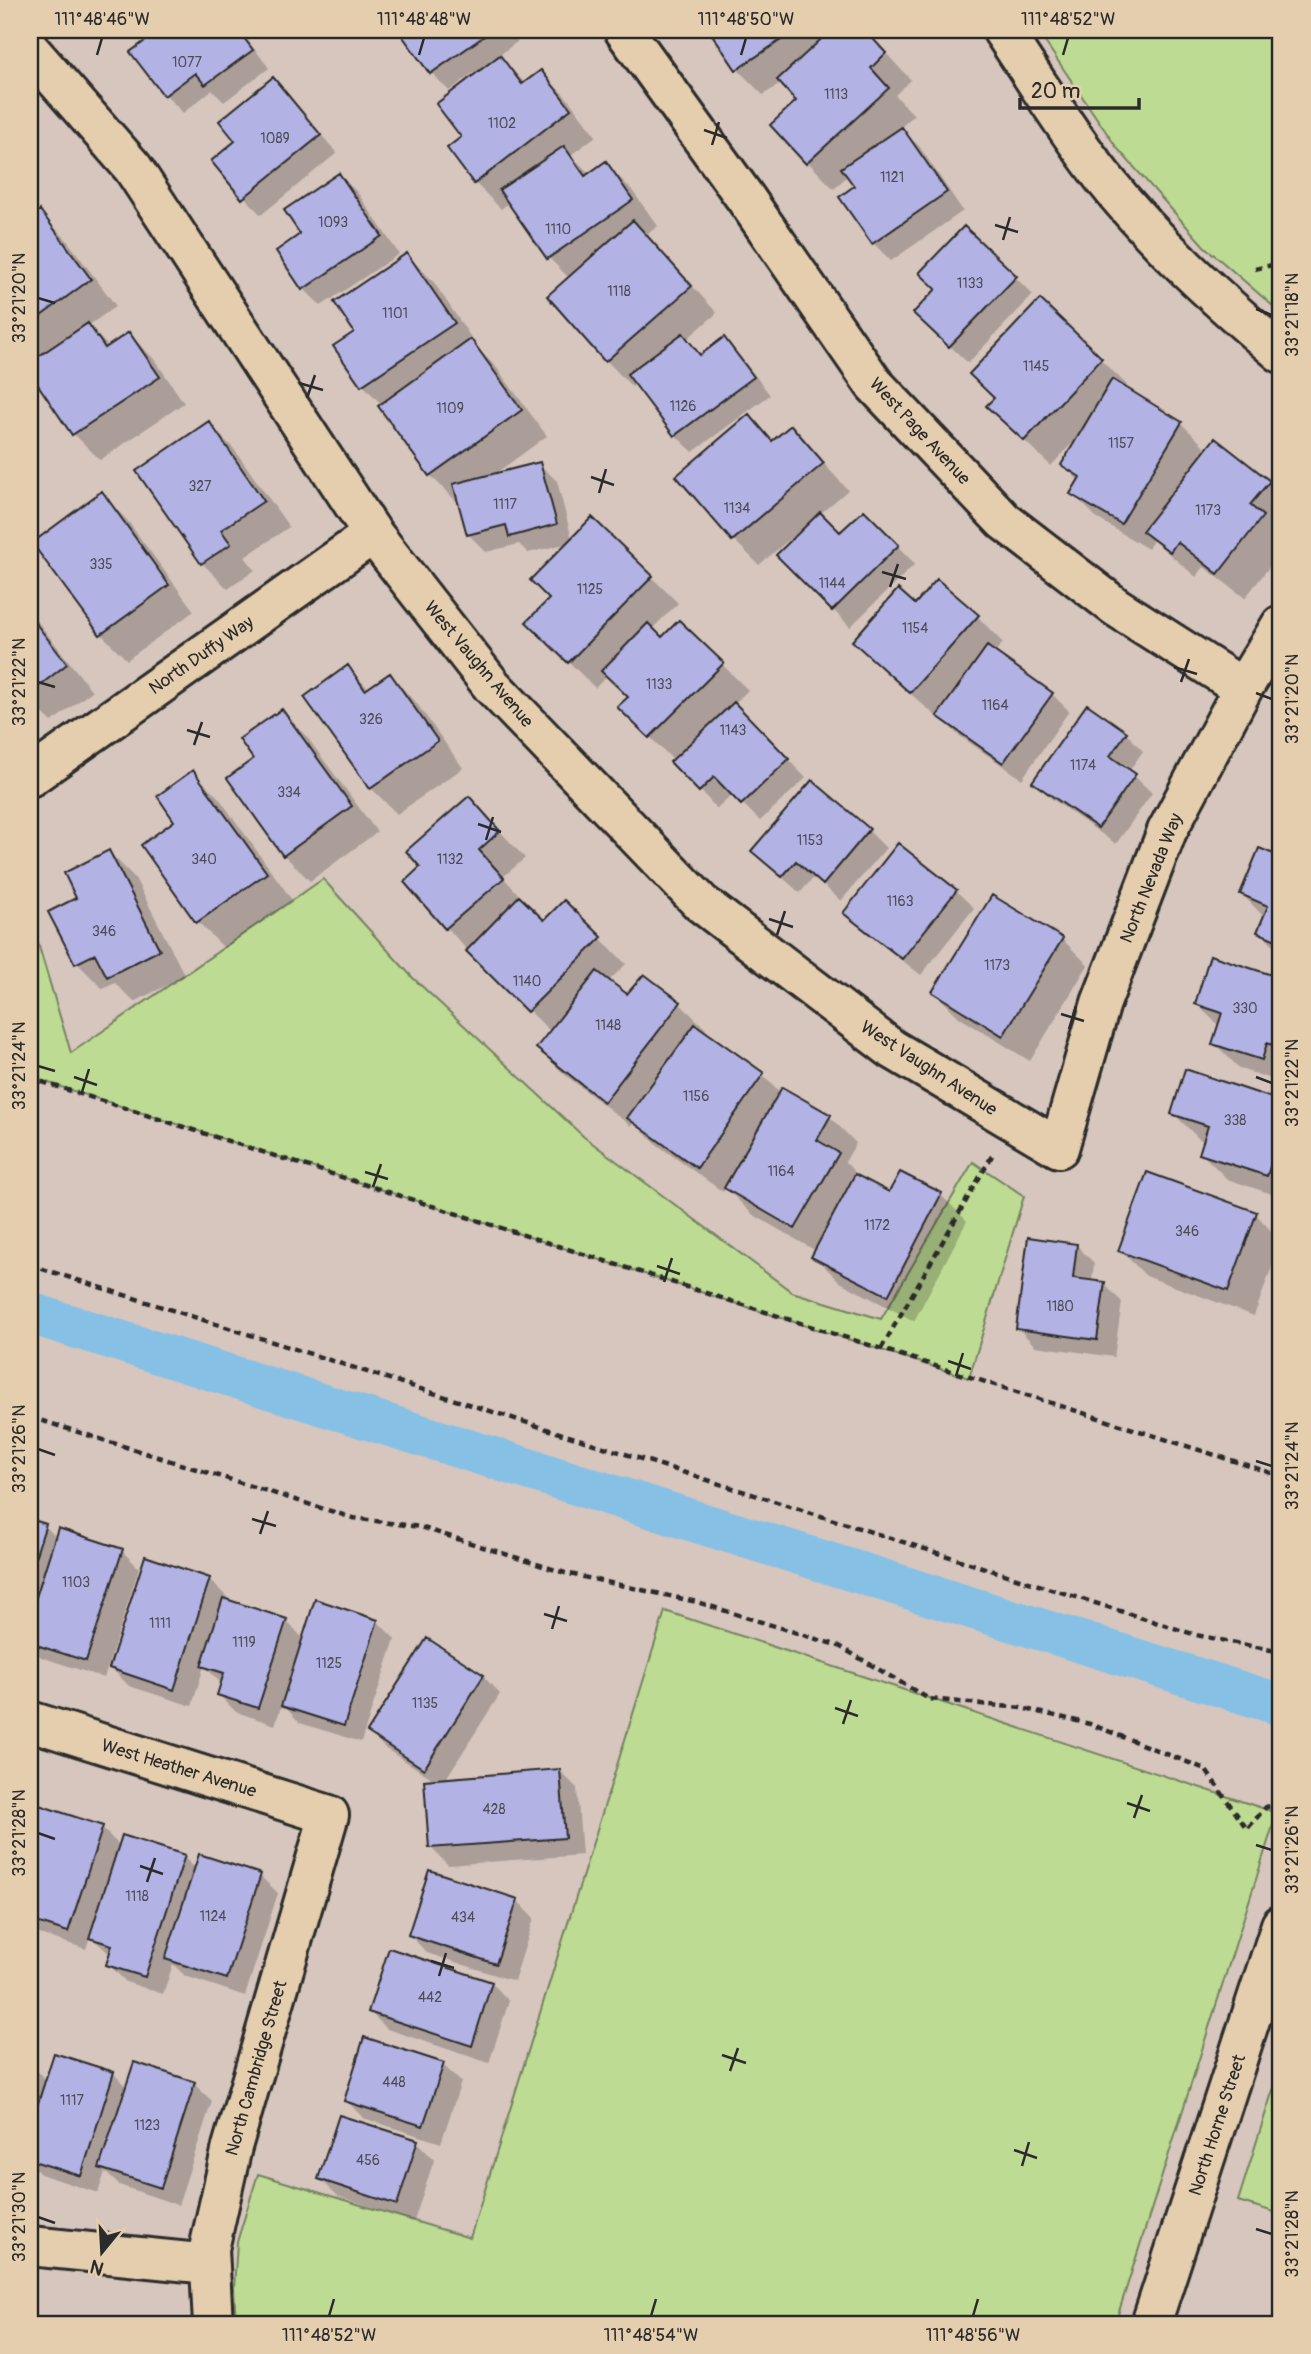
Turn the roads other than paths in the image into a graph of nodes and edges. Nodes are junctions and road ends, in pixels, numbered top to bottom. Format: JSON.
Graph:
{"nodes":[{"id":1,"x":624,"y":30,"type":"edge"},
{"id":2,"x":1002,"y":30,"type":"edge"},
{"id":3,"x":30,"y":50,"type":"edge"},
{"id":4,"x":1281,"y":353,"type":"edge"},
{"id":5,"x":373,"y":534,"type":"junction"},
{"id":6,"x":1281,"y":625,"type":"edge"},
{"id":7,"x":1244,"y":688,"type":"junction"},
{"id":8,"x":30,"y":777,"type":"edge"},
{"id":9,"x":1059,"y":1148,"type":"joint"},
{"id":10,"x":30,"y":1721,"type":"edge"},
{"id":11,"x":329,"y":1815,"type":"joint"},
{"id":12,"x":1281,"y":1924,"type":"edge"},
{"id":13,"x":30,"y":2246,"type":"edge"},
{"id":14,"x":209,"y":2264,"type":"junction"},
{"id":15,"x":213,"y":2324,"type":"edge"},
{"id":16,"x":1151,"y":2324,"type":"edge"}],
"edges":[{"from":1,"to":7,"type":"street","name":"West Page Avenue"},
{"from":2,"to":4,"type":"street"},
{"from":3,"to":5,"type":"street","name":"West Vaughn Avenue"},
{"from":5,"to":8,"type":"street","name":"North Duffy Way"},
{"from":5,"to":9,"type":"street","name":"West Vaughn Avenue"},
{"from":6,"to":7,"type":"street","name":"North Nevada Way"},
{"from":7,"to":9,"type":"street","name":"North Nevada Way"},
{"from":10,"to":11,"type":"street","name":"West Heather Avenue"},
{"from":11,"to":14,"type":"street","name":"North Cambridge Street"},
{"from":12,"to":16,"type":"street","name":"North Horne Street"},
{"from":13,"to":14,"type":"street"},
{"from":14,"to":15,"type":"street","name":"North Cambridge Street"}]}
